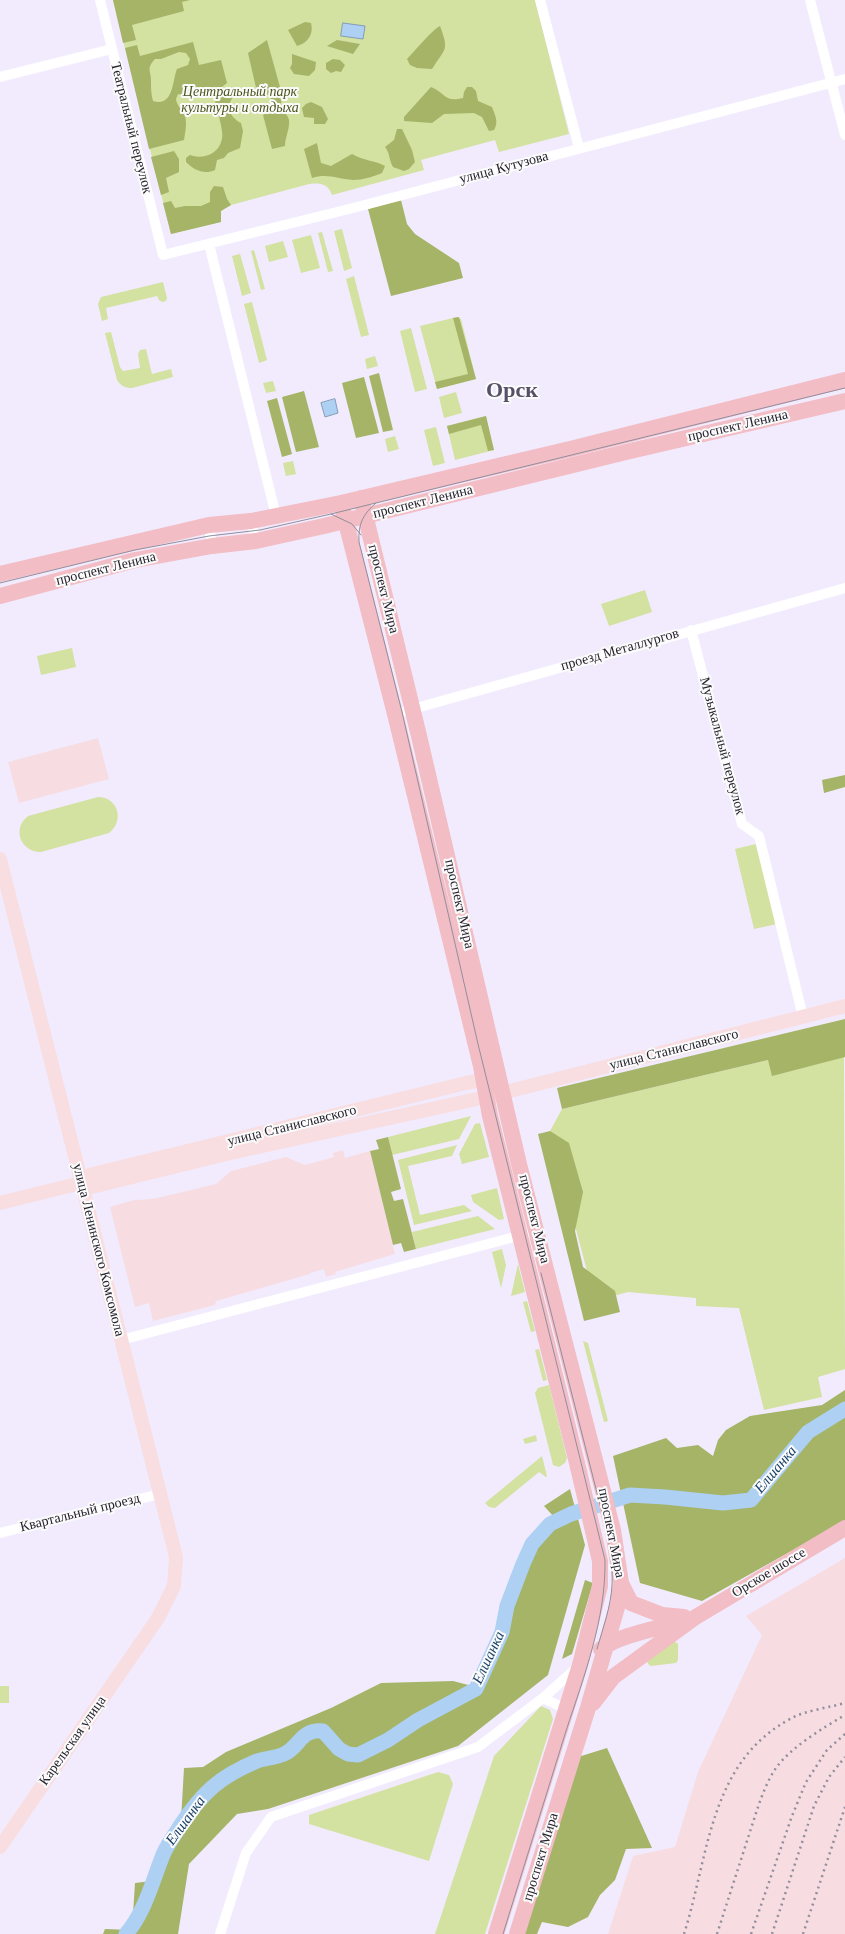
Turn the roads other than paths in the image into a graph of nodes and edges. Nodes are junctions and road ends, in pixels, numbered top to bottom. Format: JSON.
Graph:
{"nodes":[{"id":1,"x":100,"y":0,"type":"edge"},
{"id":2,"x":540,"y":0,"type":"edge"},
{"id":3,"x":810,"y":0,"type":"edge"},
{"id":4,"x":112,"y":49,"type":"junction"},
{"id":5,"x":0,"y":77,"type":"edge"},
{"id":6,"x":845,"y":79,"type":"edge"},
{"id":7,"x":832,"y":83,"type":"junction"},
{"id":8,"x":845,"y":135,"type":"edge"},
{"id":9,"x":579,"y":148,"type":"junction"},
{"id":10,"x":209,"y":244,"type":"junction"},
{"id":11,"x":163,"y":255,"type":"joint"},
{"id":12,"x":845,"y":380,"type":"edge"},
{"id":13,"x":845,"y":401,"type":"edge"},
{"id":14,"x":740,"y":407,"type":"junction"},
{"id":15,"x":744,"y":425,"type":"junction"},
{"id":16,"x":616,"y":438,"type":"junction"},
{"id":17,"x":621,"y":453,"type":"junction"},
{"id":18,"x":572,"y":457,"type":"junction"},
{"id":19,"x":502,"y":465,"type":"junction"},
{"id":20,"x":506,"y":481,"type":"junction"},
{"id":21,"x":361,"y":498,"type":"junction"},
{"id":22,"x":341,"y":503,"type":"junction"},
{"id":23,"x":276,"y":516,"type":"junction"},
{"id":24,"x":365,"y":516,"type":"junction"},
{"id":25,"x":251,"y":521,"type":"junction"},
{"id":26,"x":346,"y":521,"type":"junction"},
{"id":27,"x":208,"y":525,"type":"junction"},
{"id":28,"x":256,"y":540,"type":"junction"},
{"id":29,"x":132,"y":543,"type":"junction"},
{"id":30,"x":212,"y":546,"type":"junction"},
{"id":31,"x":95,"y":552,"type":"junction"},
{"id":32,"x":136,"y":560,"type":"junction"},
{"id":33,"x":40,"y":565,"type":"junction"},
{"id":34,"x":21,"y":569,"type":"junction"},
{"id":35,"x":99,"y":570,"type":"junction"},
{"id":36,"x":0,"y":574,"type":"edge"},
{"id":37,"x":44,"y":584,"type":"junction"},
{"id":38,"x":845,"y":588,"type":"edge"},
{"id":39,"x":26,"y":589,"type":"junction"},
{"id":40,"x":0,"y":596,"type":"edge"},
{"id":41,"x":691,"y":630,"type":"junction"},
{"id":42,"x":398,"y":652,"type":"junction"},
{"id":43,"x":380,"y":656,"type":"junction"},
{"id":44,"x":413,"y":709,"type":"junction"},
{"id":45,"x":395,"y":714,"type":"junction"},
{"id":46,"x":419,"y":736,"type":"junction"},
{"id":47,"x":401,"y":740,"type":"junction"},
{"id":48,"x":0,"y":859,"type":"edge"},
{"id":49,"x":449,"y":862,"type":"junction"},
{"id":50,"x":431,"y":866,"type":"junction"},
{"id":51,"x":468,"y":944,"type":"junction"},
{"id":52,"x":452,"y":948,"type":"junction"},
{"id":53,"x":475,"y":973,"type":"junction"},
{"id":54,"x":459,"y":977,"type":"junction"},
{"id":55,"x":845,"y":1006,"type":"edge"},
{"id":56,"x":803,"y":1017,"type":"junction"},
{"id":57,"x":482,"y":1080,"type":"junction"},
{"id":58,"x":502,"y":1093,"type":"junction"},
{"id":59,"x":486,"y":1097,"type":"junction"},
{"id":60,"x":81,"y":1184,"type":"junction"},
{"id":61,"x":0,"y":1203,"type":"edge"},
{"id":62,"x":537,"y":1231,"type":"junction"},
{"id":63,"x":519,"y":1236,"type":"junction"},
{"id":64,"x":121,"y":1340,"type":"junction"},
{"id":65,"x":160,"y":1494,"type":"junction"},
{"id":66,"x":845,"y":1528,"type":"edge"},
{"id":67,"x":0,"y":1533,"type":"edge"},
{"id":68,"x":621,"y":1583,"type":"junction"},
{"id":69,"x":694,"y":1618,"type":"junction"},
{"id":70,"x":146,"y":1636,"type":"joint"},
{"id":71,"x":607,"y":1644,"type":"junction"},
{"id":72,"x":580,"y":1665,"type":"junction"},
{"id":73,"x":543,"y":1698,"type":"junction"},
{"id":74,"x":566,"y":1709,"type":"junction"},
{"id":75,"x":587,"y":1711,"type":"junction"},
{"id":76,"x":0,"y":1847,"type":"edge"},
{"id":77,"x":220,"y":1934,"type":"edge"},
{"id":78,"x":496,"y":1934,"type":"edge"},
{"id":79,"x":517,"y":1934,"type":"edge"}],
"edges":[{"from":1,"to":4,"type":"street","name":"Театральный переулок"},
{"from":2,"to":9,"type":"street"},
{"from":3,"to":7,"type":"street"},
{"from":4,"to":5,"type":"street"},
{"from":4,"to":11,"type":"street","name":"Театральный переулок"},
{"from":6,"to":7,"type":"street","name":"улица Кутузова"},
{"from":7,"to":8,"type":"street"},
{"from":7,"to":9,"type":"street","name":"улица Кутузова"},
{"from":9,"to":10,"type":"street","name":"улица Кутузова"},
{"from":10,"to":11,"type":"street","name":"улица Кутузова"},
{"from":10,"to":23,"type":"street"},
{"from":12,"to":14,"type":"main road","name":"проспект Ленина"},
{"from":13,"to":15,"type":"main road","name":"проспект Ленина"},
{"from":14,"to":15,"type":"street"},
{"from":14,"to":16,"type":"main road","name":"проспект Ленина"},
{"from":15,"to":17,"type":"main road","name":"проспект Ленина"},
{"from":16,"to":17,"type":"street"},
{"from":16,"to":18,"type":"main road","name":"проспект Ленина"},
{"from":17,"to":18,"type":"main road","name":"проспект Ленина"},
{"from":18,"to":19,"type":"main road","name":"проспект Ленина"},
{"from":18,"to":20,"type":"main road","name":"проспект Ленина"},
{"from":19,"to":20,"type":"street"},
{"from":19,"to":21,"type":"main road","name":"проспект Ленина"},
{"from":20,"to":24,"type":"main road","name":"проспект Ленина"},
{"from":21,"to":22,"type":"main road","name":"проспект Ленина"},
{"from":21,"to":24,"type":"main road","name":"проспект Мира"},
{"from":22,"to":23,"type":"main road","name":"проспект Ленина"},
{"from":22,"to":26,"type":"main road","name":"проспект Мира"},
{"from":23,"to":25,"type":"main road","name":"проспект Ленина"},
{"from":24,"to":26,"type":"main road","name":"проспект Ленина"},
{"from":24,"to":42,"type":"main road","name":"проспект Мира"},
{"from":25,"to":27,"type":"main road","name":"проспект Ленина"},
{"from":25,"to":28,"type":"street"},
{"from":26,"to":28,"type":"main road","name":"проспект Ленина"},
{"from":26,"to":43,"type":"main road","name":"проспект Мира"},
{"from":27,"to":29,"type":"main road","name":"проспект Ленина"},
{"from":27,"to":30,"type":"street"},
{"from":28,"to":30,"type":"main road","name":"проспект Ленина"},
{"from":29,"to":31,"type":"main road","name":"проспект Ленина"},
{"from":29,"to":32,"type":"street"},
{"from":30,"to":32,"type":"main road","name":"проспект Ленина"},
{"from":31,"to":33,"type":"main road","name":"проспект Ленина"},
{"from":31,"to":35,"type":"street"},
{"from":32,"to":35,"type":"main road","name":"проспект Ленина"},
{"from":33,"to":34,"type":"main road","name":"проспект Ленина"},
{"from":33,"to":37,"type":"street"},
{"from":34,"to":36,"type":"main road","name":"проспект Ленина"},
{"from":34,"to":39,"type":"street"},
{"from":35,"to":37,"type":"main road","name":"проспект Ленина"},
{"from":37,"to":39,"type":"main road","name":"проспект Ленина"},
{"from":38,"to":41,"type":"street","name":"проезд Металлургов"},
{"from":39,"to":40,"type":"main road","name":"проспект Ленина"},
{"from":41,"to":44,"type":"street","name":"проезд Металлургов"},
{"from":41,"to":56,"type":"street","name":"Музыкальный переулок"},
{"from":42,"to":43,"type":"street"},
{"from":42,"to":44,"type":"main road","name":"проспект Мира"},
{"from":43,"to":45,"type":"main road","name":"проспект Мира"},
{"from":44,"to":45,"type":"street","name":"проезд Металлургов"},
{"from":44,"to":46,"type":"main road","name":"проспект Мира"},
{"from":45,"to":47,"type":"main road","name":"проспект Мира"},
{"from":46,"to":47,"type":"street"},
{"from":46,"to":49,"type":"main road","name":"проспект Мира"},
{"from":47,"to":50,"type":"main road","name":"проспект Мира"},
{"from":48,"to":60,"type":"main road","name":"улица Ленинского Комсомола"},
{"from":49,"to":50,"type":"street"},
{"from":49,"to":51,"type":"main road","name":"проспект Мира"},
{"from":50,"to":52,"type":"main road","name":"проспект Мира"},
{"from":51,"to":52,"type":"street"},
{"from":51,"to":53,"type":"main road","name":"проспект Мира"},
{"from":52,"to":54,"type":"main road","name":"проспект Мира"},
{"from":53,"to":54,"type":"street"},
{"from":53,"to":58,"type":"main road","name":"проспект Мира"},
{"from":54,"to":57,"type":"main road","name":"проспект Мира"},
{"from":55,"to":56,"type":"main road","name":"улица Станиславского"},
{"from":56,"to":58,"type":"main road","name":"улица Станиславского"},
{"from":57,"to":58,"type":"main road"},
{"from":57,"to":59,"type":"main road","name":"проспект Мира"},
{"from":57,"to":60,"type":"main road","name":"улица Станиславского"},
{"from":58,"to":59,"type":"main road","name":"улица Станиславского"},
{"from":58,"to":62,"type":"main road","name":"проспект Мира"},
{"from":59,"to":60,"type":"main road","name":"улица Станиславского"},
{"from":59,"to":63,"type":"main road","name":"проспект Мира"},
{"from":60,"to":61,"type":"main road","name":"улица Станиславского"},
{"from":60,"to":64,"type":"main road","name":"улица Ленинского Комсомола"},
{"from":62,"to":63,"type":"street"},
{"from":62,"to":68,"type":"main road","name":"проспект Мира"},
{"from":63,"to":64,"type":"street"},
{"from":63,"to":72,"type":"main road","name":"проспект Мира"},
{"from":64,"to":65,"type":"main road","name":"улица Ленинского Комсомола"},
{"from":65,"to":67,"type":"street","name":"Квартальный проезд"},
{"from":65,"to":70,"type":"main road","name":"улица Ленинского Комсомола"},
{"from":66,"to":69,"type":"main road","name":"Орское шоссе"},
{"from":68,"to":69,"type":"main road"},
{"from":68,"to":71,"type":"main road","name":"проспект Мира"},
{"from":69,"to":71,"type":"main road"},
{"from":69,"to":75,"type":"main road"},
{"from":70,"to":76,"type":"main road","name":"Карельская улица"},
{"from":71,"to":72,"type":"main road"},
{"from":71,"to":75,"type":"main road","name":"проспект Мира"},
{"from":72,"to":73,"type":"street"},
{"from":72,"to":74,"type":"main road","name":"проспект Мира"},
{"from":73,"to":74,"type":"street"},
{"from":73,"to":77,"type":"street"},
{"from":74,"to":75,"type":"main road"},
{"from":74,"to":78,"type":"main road","name":"проспект Мира"},
{"from":75,"to":79,"type":"main road","name":"проспект Мира"}]}
